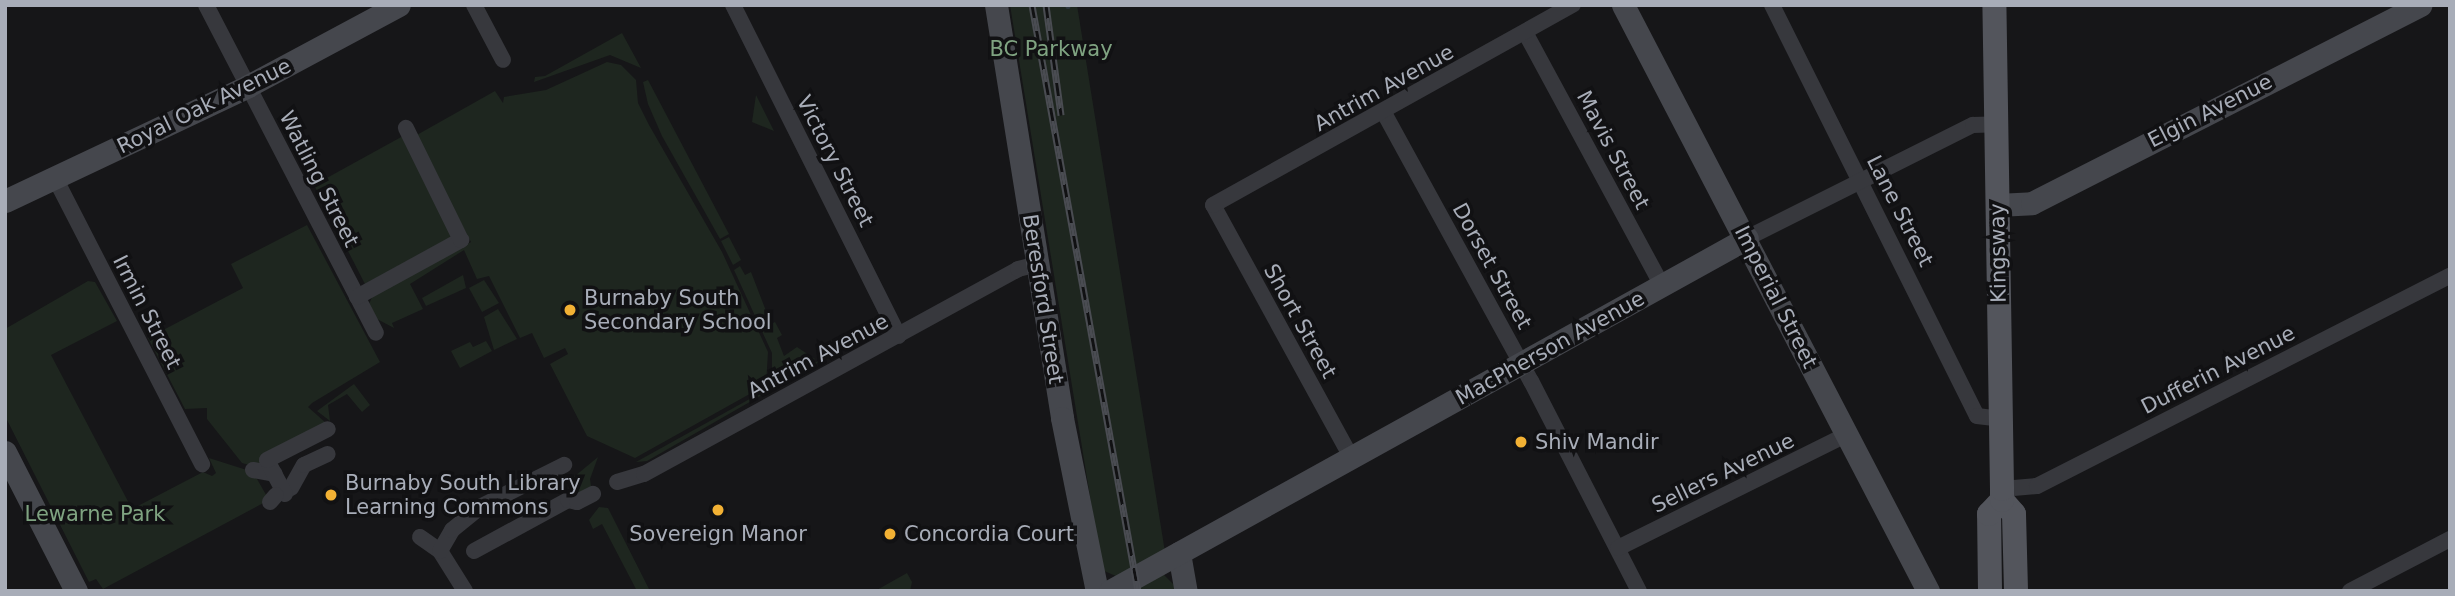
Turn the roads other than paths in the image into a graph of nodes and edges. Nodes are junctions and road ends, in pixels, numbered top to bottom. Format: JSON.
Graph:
{"nodes":[{"id":1,"x":206,"y":5,"type":"edge"},
{"id":2,"x":399,"y":5,"type":"edge"},
{"id":3,"x":474,"y":5,"type":"edge"},
{"id":4,"x":733,"y":5,"type":"edge"},
{"id":5,"x":996,"y":5,"type":"edge"},
{"id":6,"x":1573,"y":5,"type":"edge"},
{"id":7,"x":1623,"y":5,"type":"edge"},
{"id":8,"x":1772,"y":5,"type":"edge"},
{"id":9,"x":1994,"y":5,"type":"edge"},
{"id":10,"x":2420,"y":5,"type":"edge"},
{"id":11,"x":1526,"y":34,"type":"junction"},
{"id":12,"x":503,"y":60,"type":"dead end"},
{"id":13,"x":248,"y":86,"type":"junction"},
{"id":14,"x":1383,"y":111,"type":"junction"},
{"id":15,"x":1997,"y":124,"type":"junction"},
{"id":16,"x":406,"y":128,"type":"dead end"},
{"id":17,"x":55,"y":178,"type":"junction"},
{"id":18,"x":1861,"y":181,"type":"junction"},
{"id":19,"x":5,"y":201,"type":"edge"},
{"id":20,"x":1213,"y":205,"type":"joint"},
{"id":21,"x":1997,"y":205,"type":"junction"},
{"id":22,"x":1747,"y":239,"type":"junction"},
{"id":23,"x":1038,"y":264,"type":"junction"},
{"id":24,"x":2450,"y":276,"type":"edge"},
{"id":25,"x":1662,"y":286,"type":"junction"},
{"id":26,"x":356,"y":297,"type":"junction"},
{"id":27,"x":376,"y":333,"type":"dead end"},
{"id":28,"x":899,"y":337,"type":"junction"},
{"id":29,"x":1522,"y":363,"type":"junction"},
{"id":30,"x":2001,"y":419,"type":"junction"},
{"id":31,"x":328,"y":429,"type":"dead end"},
{"id":32,"x":1846,"y":435,"type":"junction"},
{"id":33,"x":312,"y":449,"type":"junction"},
{"id":34,"x":5,"y":452,"type":"edge"},
{"id":35,"x":1351,"y":457,"type":"junction"},
{"id":36,"x":202,"y":464,"type":"dead end"},
{"id":37,"x":564,"y":465,"type":"dead end"},
{"id":38,"x":253,"y":470,"type":"dead end"},
{"id":39,"x":275,"y":474,"type":"junction"},
{"id":40,"x":617,"y":482,"type":"dead end"},
{"id":41,"x":593,"y":494,"type":"dead end"},
{"id":42,"x":2002,"y":495,"type":"junction"},
{"id":43,"x":2450,"y":539,"type":"edge"},
{"id":44,"x":1618,"y":548,"type":"junction"},
{"id":45,"x":474,"y":551,"type":"dead end"},
{"id":46,"x":1180,"y":553,"type":"junction"},
{"id":47,"x":76,"y":591,"type":"edge"},
{"id":48,"x":465,"y":591,"type":"edge"},
{"id":49,"x":1097,"y":591,"type":"edge"},
{"id":50,"x":1110,"y":591,"type":"edge"},
{"id":51,"x":1186,"y":591,"type":"edge"},
{"id":52,"x":1639,"y":591,"type":"edge"},
{"id":53,"x":1928,"y":591,"type":"edge"},
{"id":54,"x":1990,"y":591,"type":"edge"},
{"id":55,"x":2016,"y":591,"type":"edge"},
{"id":56,"x":2350,"y":591,"type":"edge"}],
"edges":[{"from":1,"to":13,"type":"street","name":"Watling Street"},
{"from":2,"to":13,"type":"street","name":"Royal Oak Avenue"},
{"from":3,"to":12,"type":"street"},
{"from":4,"to":28,"type":"street","name":"Victory Street"},
{"from":5,"to":23,"type":"street","name":"Beresford Street"},
{"from":6,"to":11,"type":"street","name":"Antrim Avenue"},
{"from":7,"to":22,"type":"street","name":"Imperial Street"},
{"from":8,"to":18,"type":"street","name":"Lane Street"},
{"from":9,"to":15,"type":"main road","name":"Kingsway"},
{"from":10,"to":21,"type":"street","name":"Elgin Avenue"},
{"from":11,"to":14,"type":"street","name":"Antrim Avenue"},
{"from":11,"to":25,"type":"street","name":"Mavis Street"},
{"from":13,"to":17,"type":"street","name":"Royal Oak Avenue"},
{"from":13,"to":26,"type":"street","name":"Watling Street"},
{"from":14,"to":20,"type":"street","name":"Antrim Avenue"},
{"from":14,"to":29,"type":"street","name":"Dorset Street"},
{"from":15,"to":18,"type":"street","name":"MacPherson Avenue"},
{"from":15,"to":21,"type":"main road","name":"Kingsway"},
{"from":16,"to":26,"type":"street"},
{"from":17,"to":19,"type":"street","name":"Royal Oak Avenue"},
{"from":17,"to":36,"type":"street","name":"Irmin Street"},
{"from":18,"to":22,"type":"street","name":"MacPherson Avenue"},
{"from":18,"to":30,"type":"street","name":"Lane Street"},
{"from":20,"to":35,"type":"street","name":"Short Street"},
{"from":21,"to":30,"type":"main road","name":"Kingsway"},
{"from":22,"to":25,"type":"street","name":"MacPherson Avenue"},
{"from":22,"to":32,"type":"street","name":"Imperial Street"},
{"from":23,"to":28,"type":"street","name":"Antrim Avenue"},
{"from":23,"to":49,"type":"street","name":"Beresford Street"},
{"from":24,"to":42,"type":"street","name":"Dufferin Avenue"},
{"from":25,"to":29,"type":"street","name":"MacPherson Avenue"},
{"from":26,"to":27,"type":"street","name":"Watling Street"},
{"from":28,"to":40,"type":"street","name":"Antrim Avenue"},
{"from":29,"to":35,"type":"street","name":"MacPherson Avenue"},
{"from":29,"to":44,"type":"street","name":"Dorset Street"},
{"from":30,"to":42,"type":"main road","name":"Kingsway"},
{"from":31,"to":33,"type":"street"},
{"from":32,"to":44,"type":"street","name":"Sellers Avenue"},
{"from":32,"to":53,"type":"street","name":"Imperial Street"},
{"from":33,"to":39,"type":"street"},
{"from":33,"to":39,"type":"street"},
{"from":34,"to":47,"type":"street"},
{"from":35,"to":46,"type":"street","name":"MacPherson Avenue"},
{"from":37,"to":48,"type":"street"},
{"from":38,"to":39,"type":"street"},
{"from":41,"to":45,"type":"street"},
{"from":42,"to":54,"type":"main road","name":"Kingsway"},
{"from":42,"to":55,"type":"main road","name":"Kingsway"},
{"from":43,"to":56,"type":"street"},
{"from":44,"to":52,"type":"street","name":"Dorset Street"},
{"from":46,"to":50,"type":"street","name":"MacPherson Avenue"},
{"from":46,"to":51,"type":"street"}]}
